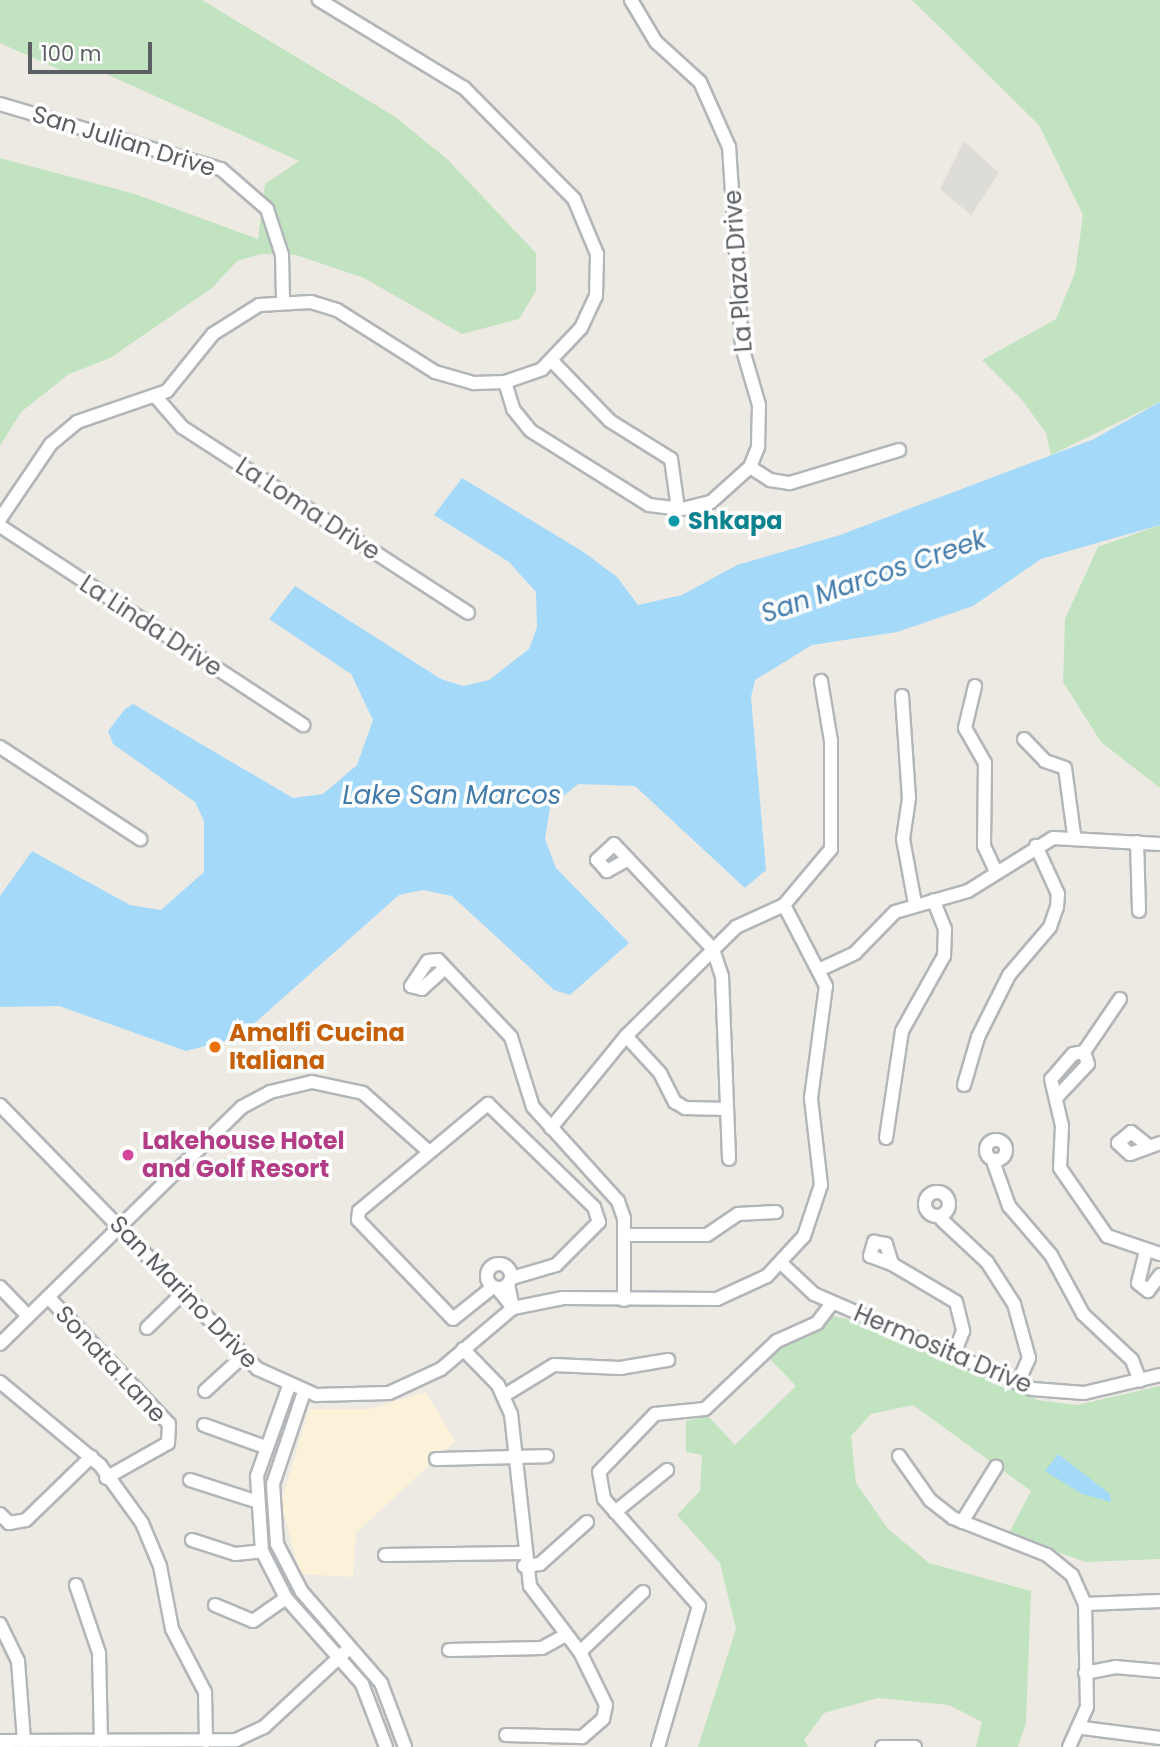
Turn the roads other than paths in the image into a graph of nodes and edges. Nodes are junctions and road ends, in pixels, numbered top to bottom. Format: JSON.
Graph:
{"nodes":[{"id":1,"x":319,"y":0,"type":"edge"},
{"id":2,"x":631,"y":0,"type":"edge"},
{"id":3,"x":0,"y":104,"type":"edge"},
{"id":4,"x":283,"y":300,"type":"junction"},
{"id":5,"x":552,"y":361,"type":"junction"},
{"id":6,"x":505,"y":382,"type":"junction"},
{"id":7,"x":156,"y":397,"type":"junction"},
{"id":8,"x":899,"y":450,"type":"dead end"},
{"id":9,"x":750,"y":467,"type":"junction"},
{"id":10,"x":678,"y":509,"type":"junction"},
{"id":11,"x":0,"y":519,"type":"edge"},
{"id":12,"x":0,"y":526,"type":"edge"},
{"id":13,"x":468,"y":613,"type":"dead end"},
{"id":14,"x":821,"y":681,"type":"dead end"},
{"id":15,"x":975,"y":686,"type":"dead end"},
{"id":16,"x":902,"y":696,"type":"dead end"},
{"id":17,"x":303,"y":725,"type":"dead end"},
{"id":18,"x":1024,"y":739,"type":"dead end"},
{"id":19,"x":0,"y":747,"type":"edge"},
{"id":20,"x":1074,"y":835,"type":"junction"},
{"id":21,"x":140,"y":839,"type":"dead end"},
{"id":22,"x":1137,"y":842,"type":"junction"},
{"id":23,"x":1160,"y":844,"type":"edge"},
{"id":24,"x":1037,"y":846,"type":"junction"},
{"id":25,"x":625,"y":861,"type":"dead end"},
{"id":26,"x":996,"y":872,"type":"junction"},
{"id":27,"x":933,"y":900,"type":"junction"},
{"id":28,"x":915,"y":904,"type":"junction"},
{"id":29,"x":784,"y":905,"type":"junction"},
{"id":30,"x":1139,"y":911,"type":"dead end"},
{"id":31,"x":713,"y":949,"type":"junction"},
{"id":32,"x":445,"y":968,"type":"dead end"},
{"id":33,"x":821,"y":969,"type":"junction"},
{"id":34,"x":1120,"y":999,"type":"dead end"},
{"id":35,"x":626,"y":1036,"type":"junction"},
{"id":36,"x":1084,"y":1052,"type":"junction"},
{"id":37,"x":964,"y":1085,"type":"dead end"},
{"id":38,"x":1057,"y":1097,"type":"junction"},
{"id":39,"x":0,"y":1105,"type":"edge"},
{"id":40,"x":727,"y":1109,"type":"junction"},
{"id":41,"x":551,"y":1128,"type":"junction"},
{"id":42,"x":886,"y":1138,"type":"dead end"},
{"id":43,"x":1160,"y":1143,"type":"edge"},
{"id":44,"x":1146,"y":1144,"type":"dead end"},
{"id":45,"x":428,"y":1151,"type":"junction"},
{"id":46,"x":729,"y":1159,"type":"dead end"},
{"id":47,"x":994,"y":1164,"type":"dead end"},
{"id":48,"x":776,"y":1212,"type":"dead end"},
{"id":49,"x":942,"y":1220,"type":"dead end"},
{"id":50,"x":120,"y":1226,"type":"junction"},
{"id":51,"x":625,"y":1235,"type":"junction"},
{"id":52,"x":1146,"y":1251,"type":"junction"},
{"id":53,"x":1160,"y":1254,"type":"edge"},
{"id":54,"x":781,"y":1262,"type":"junction"},
{"id":55,"x":892,"y":1264,"type":"dead end"},
{"id":56,"x":1160,"y":1275,"type":"edge"},
{"id":57,"x":502,"y":1285,"type":"junction"},
{"id":58,"x":0,"y":1287,"type":"edge"},
{"id":59,"x":183,"y":1293,"type":"junction"},
{"id":60,"x":48,"y":1297,"type":"junction"},
{"id":61,"x":624,"y":1300,"type":"junction"},
{"id":62,"x":832,"y":1303,"type":"junction"},
{"id":63,"x":513,"y":1308,"type":"junction"},
{"id":64,"x":28,"y":1317,"type":"junction"},
{"id":65,"x":147,"y":1328,"type":"dead end"},
{"id":66,"x":0,"y":1344,"type":"edge"},
{"id":67,"x":463,"y":1349,"type":"junction"},
{"id":68,"x":954,"y":1354,"type":"junction"},
{"id":69,"x":243,"y":1356,"type":"junction"},
{"id":70,"x":668,"y":1360,"type":"dead end"},
{"id":71,"x":1160,"y":1375,"type":"edge"},
{"id":72,"x":1140,"y":1381,"type":"junction"},
{"id":73,"x":0,"y":1382,"type":"edge"},
{"id":74,"x":1018,"y":1383,"type":"junction"},
{"id":75,"x":289,"y":1386,"type":"junction"},
{"id":76,"x":205,"y":1391,"type":"dead end"},
{"id":77,"x":304,"y":1392,"type":"junction"},
{"id":78,"x":505,"y":1395,"type":"junction"},
{"id":79,"x":204,"y":1425,"type":"dead end"},
{"id":80,"x":265,"y":1447,"type":"junction"},
{"id":81,"x":91,"y":1457,"type":"junction"},
{"id":82,"x":547,"y":1457,"type":"dead end"},
{"id":83,"x":899,"y":1457,"type":"dead end"},
{"id":84,"x":436,"y":1459,"type":"dead end"},
{"id":85,"x":515,"y":1460,"type":"junction"},
{"id":86,"x":996,"y":1467,"type":"dead end"},
{"id":87,"x":667,"y":1470,"type":"dead end"},
{"id":88,"x":106,"y":1478,"type":"junction"},
{"id":89,"x":190,"y":1480,"type":"dead end"},
{"id":90,"x":255,"y":1501,"type":"junction"},
{"id":91,"x":615,"y":1512,"type":"junction"},
{"id":92,"x":0,"y":1514,"type":"edge"},
{"id":93,"x":587,"y":1522,"type":"dead end"},
{"id":94,"x":962,"y":1522,"type":"junction"},
{"id":95,"x":192,"y":1540,"type":"dead end"},
{"id":96,"x":262,"y":1551,"type":"junction"},
{"id":97,"x":385,"y":1555,"type":"dead end"},
{"id":98,"x":523,"y":1560,"type":"junction"},
{"id":99,"x":75,"y":1585,"type":"dead end"},
{"id":100,"x":643,"y":1592,"type":"dead end"},
{"id":101,"x":286,"y":1598,"type":"junction"},
{"id":102,"x":1160,"y":1601,"type":"edge"},
{"id":103,"x":1085,"y":1604,"type":"junction"},
{"id":104,"x":215,"y":1605,"type":"dead end"},
{"id":105,"x":0,"y":1623,"type":"edge"},
{"id":106,"x":565,"y":1635,"type":"junction"},
{"id":107,"x":352,"y":1645,"type":"junction"},
{"id":108,"x":449,"y":1650,"type":"dead end"},
{"id":109,"x":580,"y":1652,"type":"junction"},
{"id":110,"x":340,"y":1656,"type":"junction"},
{"id":111,"x":1160,"y":1671,"type":"edge"},
{"id":112,"x":1084,"y":1674,"type":"junction"},
{"id":113,"x":1083,"y":1728,"type":"junction"},
{"id":114,"x":506,"y":1735,"type":"dead end"},
{"id":115,"x":1160,"y":1738,"type":"edge"},
{"id":116,"x":0,"y":1741,"type":"edge"},
{"id":117,"x":24,"y":1741,"type":"junction"},
{"id":118,"x":101,"y":1741,"type":"junction"},
{"id":119,"x":206,"y":1741,"type":"junction"},
{"id":120,"x":386,"y":1747,"type":"edge"},
{"id":121,"x":405,"y":1747,"type":"edge"},
{"id":122,"x":658,"y":1747,"type":"edge"},
{"id":123,"x":882,"y":1747,"type":"edge"},
{"id":124,"x":915,"y":1747,"type":"edge"},
{"id":125,"x":1069,"y":1747,"type":"edge"}],
"edges":[{"from":1,"to":5,"type":"street"},
{"from":2,"to":9,"type":"street","name":"La Plaza Drive"},
{"from":3,"to":4,"type":"street","name":"San Julian Drive"},
{"from":4,"to":6,"type":"street"},
{"from":4,"to":7,"type":"street"},
{"from":5,"to":6,"type":"street"},
{"from":5,"to":10,"type":"street"},
{"from":6,"to":10,"type":"street"},
{"from":7,"to":11,"type":"street"},
{"from":7,"to":13,"type":"street","name":"La Loma Drive"},
{"from":8,"to":9,"type":"street"},
{"from":9,"to":10,"type":"street"},
{"from":12,"to":17,"type":"street","name":"La Linda Drive"},
{"from":14,"to":29,"type":"street"},
{"from":15,"to":26,"type":"street"},
{"from":16,"to":28,"type":"street"},
{"from":18,"to":20,"type":"street"},
{"from":19,"to":21,"type":"street"},
{"from":20,"to":22,"type":"street"},
{"from":20,"to":24,"type":"street"},
{"from":22,"to":23,"type":"street"},
{"from":22,"to":30,"type":"street"},
{"from":24,"to":26,"type":"street"},
{"from":24,"to":37,"type":"street"},
{"from":25,"to":31,"type":"street"},
{"from":26,"to":27,"type":"street"},
{"from":27,"to":28,"type":"street"},
{"from":27,"to":42,"type":"street"},
{"from":28,"to":33,"type":"street"},
{"from":29,"to":31,"type":"street"},
{"from":29,"to":33,"type":"street","name":"San Marino Drive"},
{"from":31,"to":35,"type":"street"},
{"from":31,"to":40,"type":"street"},
{"from":32,"to":41,"type":"street"},
{"from":33,"to":54,"type":"street","name":"San Marino Drive"},
{"from":34,"to":36,"type":"street"},
{"from":35,"to":40,"type":"street"},
{"from":35,"to":41,"type":"street"},
{"from":36,"to":38,"type":"street"},
{"from":36,"to":38,"type":"street"},
{"from":38,"to":52,"type":"street"},
{"from":39,"to":50,"type":"street","name":"San Marino Drive"},
{"from":40,"to":46,"type":"street"},
{"from":41,"to":51,"type":"street"},
{"from":43,"to":44,"type":"street"},
{"from":45,"to":50,"type":"street"},
{"from":45,"to":57,"type":"street"},
{"from":45,"to":57,"type":"street"},
{"from":47,"to":72,"type":"street"},
{"from":48,"to":51,"type":"street"},
{"from":49,"to":74,"type":"street"},
{"from":50,"to":59,"type":"street","name":"San Marino Drive"},
{"from":50,"to":60,"type":"street"},
{"from":51,"to":61,"type":"street"},
{"from":52,"to":53,"type":"street"},
{"from":52,"to":56,"type":"street"},
{"from":54,"to":61,"type":"street","name":"San Marino Drive"},
{"from":54,"to":62,"type":"street","name":"Hermosita Drive"},
{"from":55,"to":68,"type":"street"},
{"from":57,"to":63,"type":"street"},
{"from":58,"to":64,"type":"street"},
{"from":59,"to":65,"type":"street"},
{"from":59,"to":69,"type":"street","name":"San Marino Drive"},
{"from":60,"to":64,"type":"street"},
{"from":60,"to":88,"type":"street","name":"Sonata Lane"},
{"from":61,"to":63,"type":"street","name":"San Marino Drive"},
{"from":62,"to":68,"type":"street","name":"Hermosita Drive"},
{"from":62,"to":91,"type":"street"},
{"from":63,"to":67,"type":"street","name":"San Marino Drive"},
{"from":64,"to":66,"type":"street"},
{"from":67,"to":77,"type":"street","name":"San Marino Drive"},
{"from":67,"to":78,"type":"street"},
{"from":68,"to":74,"type":"street","name":"Hermosita Drive"},
{"from":69,"to":75,"type":"street","name":"San Marino Drive"},
{"from":69,"to":76,"type":"street"},
{"from":70,"to":78,"type":"street"},
{"from":71,"to":72,"type":"street","name":"Hermosita Drive"},
{"from":72,"to":74,"type":"street","name":"Hermosita Drive"},
{"from":73,"to":81,"type":"street"},
{"from":75,"to":77,"type":"street","name":"San Marino Drive"},
{"from":75,"to":80,"type":"street"},
{"from":77,"to":107,"type":"street"},
{"from":78,"to":85,"type":"street"},
{"from":79,"to":80,"type":"street"},
{"from":80,"to":90,"type":"street"},
{"from":81,"to":88,"type":"street"},
{"from":81,"to":92,"type":"street"},
{"from":82,"to":85,"type":"street"},
{"from":83,"to":94,"type":"street"},
{"from":84,"to":85,"type":"street"},
{"from":85,"to":98,"type":"street"},
{"from":86,"to":94,"type":"street"},
{"from":87,"to":91,"type":"street"},
{"from":88,"to":119,"type":"street"},
{"from":89,"to":90,"type":"street"},
{"from":90,"to":96,"type":"street"},
{"from":91,"to":122,"type":"street"},
{"from":93,"to":98,"type":"street"},
{"from":94,"to":103,"type":"street"},
{"from":95,"to":96,"type":"street"},
{"from":96,"to":101,"type":"street"},
{"from":97,"to":98,"type":"street"},
{"from":98,"to":106,"type":"street"},
{"from":99,"to":118,"type":"street"},
{"from":100,"to":109,"type":"street"},
{"from":101,"to":104,"type":"street"},
{"from":101,"to":110,"type":"street"},
{"from":102,"to":103,"type":"street"},
{"from":103,"to":112,"type":"street"},
{"from":105,"to":117,"type":"street"},
{"from":106,"to":108,"type":"street"},
{"from":106,"to":109,"type":"street"},
{"from":107,"to":110,"type":"street"},
{"from":107,"to":121,"type":"street"},
{"from":109,"to":114,"type":"street"},
{"from":110,"to":119,"type":"street"},
{"from":110,"to":120,"type":"street"},
{"from":111,"to":112,"type":"street"},
{"from":112,"to":113,"type":"street"},
{"from":113,"to":115,"type":"street"},
{"from":113,"to":125,"type":"street"},
{"from":116,"to":117,"type":"street"},
{"from":117,"to":118,"type":"street"},
{"from":118,"to":119,"type":"street"},
{"from":123,"to":124,"type":"street"}]}
